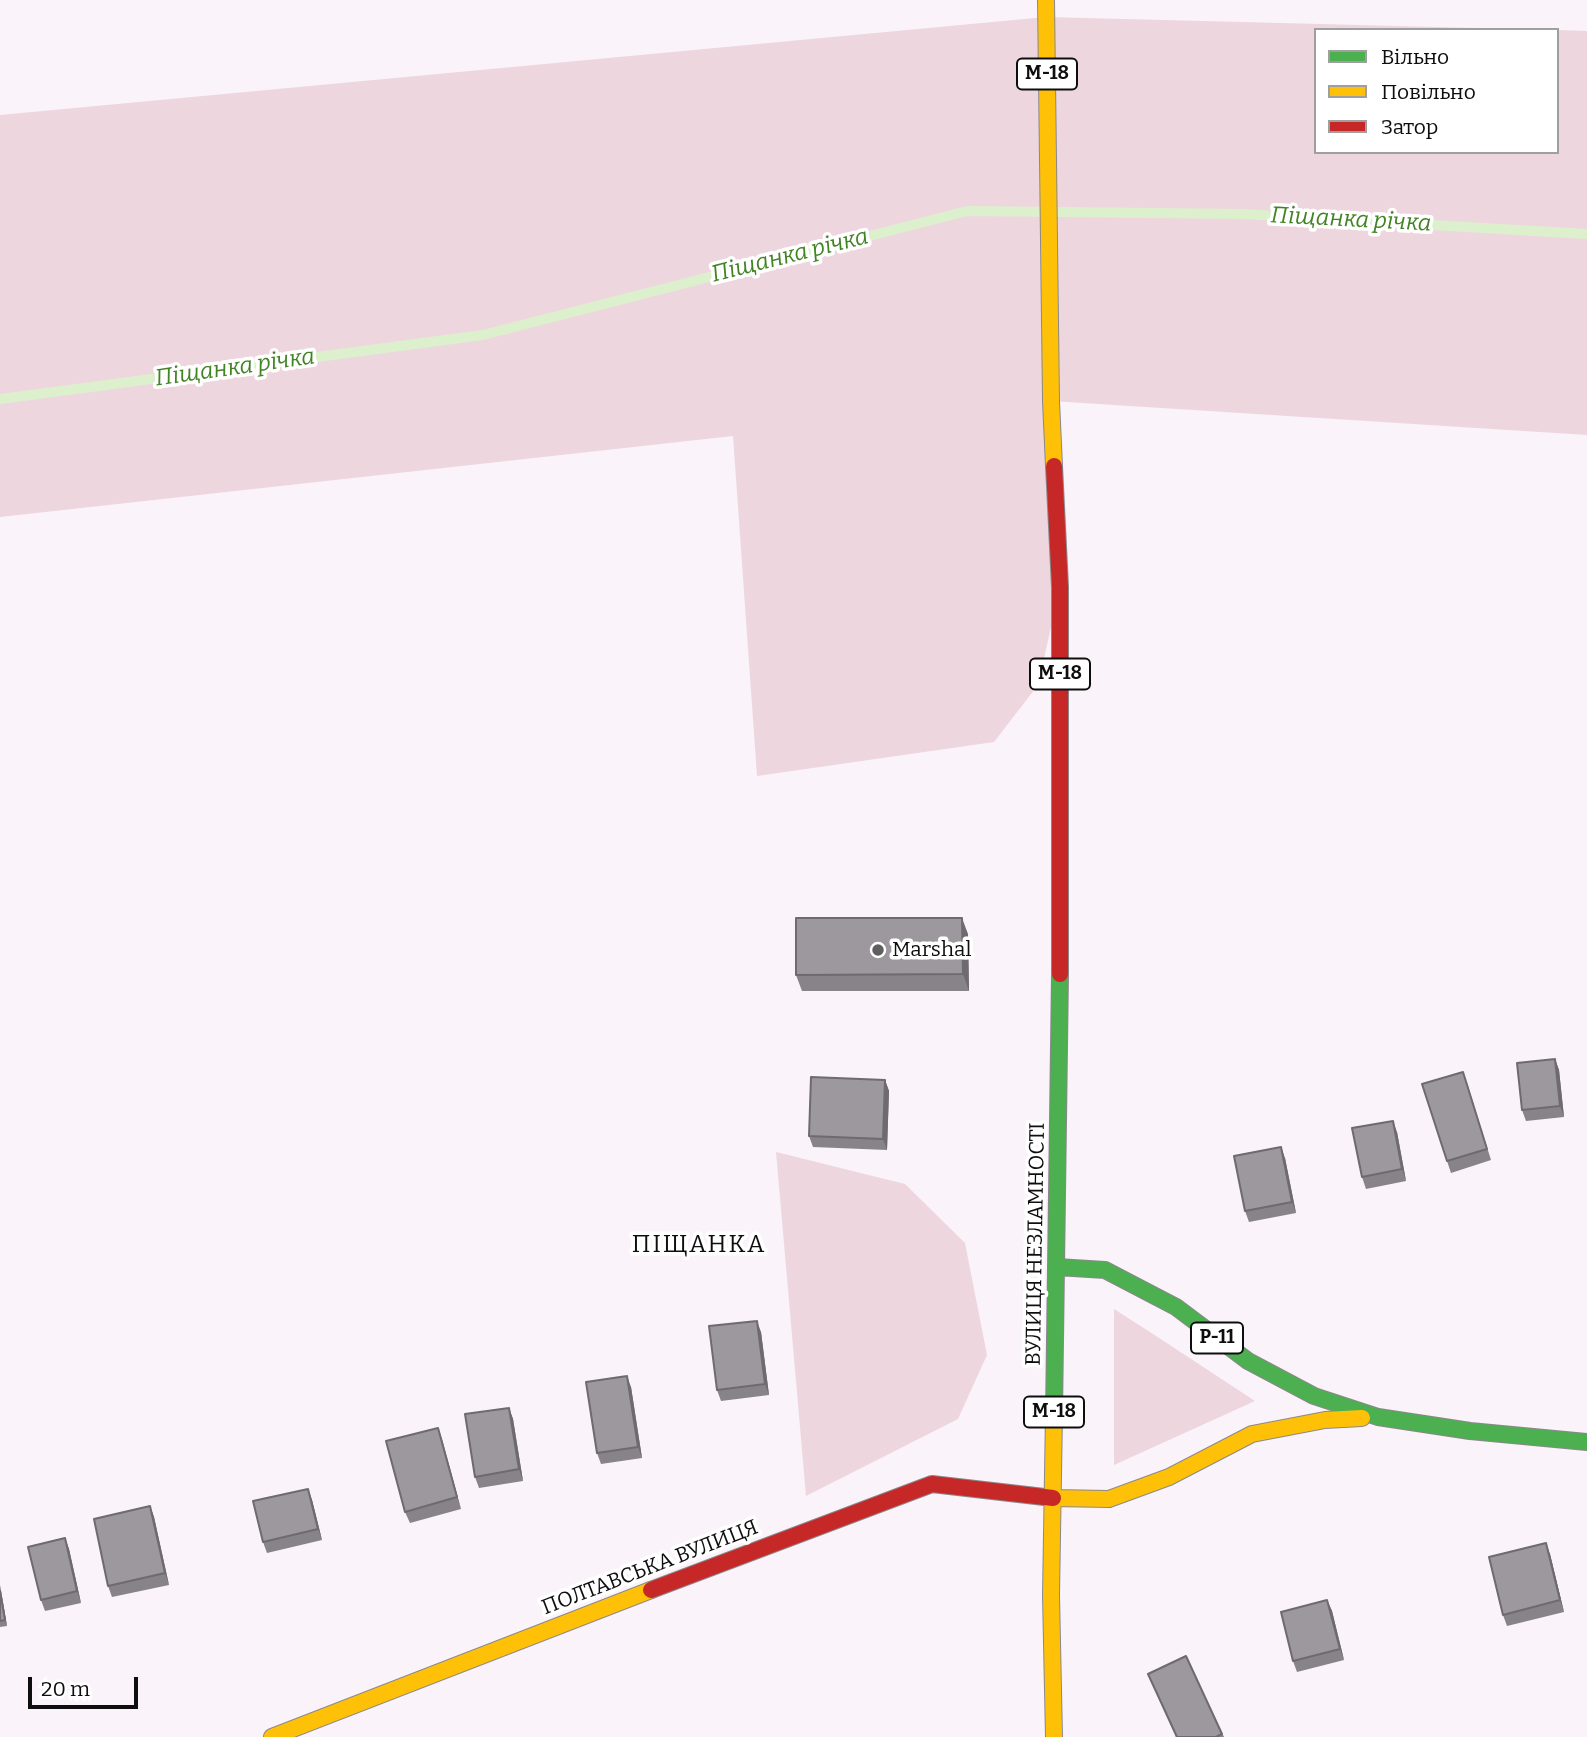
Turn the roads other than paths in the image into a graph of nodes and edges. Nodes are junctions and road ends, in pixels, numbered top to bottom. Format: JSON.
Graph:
{"nodes":[{"id":1,"x":1046,"y":0,"type":"edge"},
{"id":2,"x":1057,"y":1267,"type":"junction"},
{"id":3,"x":1378,"y":1417,"type":"junction"},
{"id":4,"x":1587,"y":1442,"type":"edge"},
{"id":5,"x":1052,"y":1498,"type":"junction"},
{"id":6,"x":272,"y":1737,"type":"edge"},
{"id":7,"x":1054,"y":1737,"type":"edge"}],
"edges":[{"from":1,"to":2,"type":"main road","name":"ВУЛИЦЯ НЕЗЛАМНОСТІ","number":"М-18"},
{"from":2,"to":3,"type":"main road","number":"Р-11"},
{"from":2,"to":5,"type":"main road","name":"ВУЛИЦЯ НЕЗЛАМНОСТІ","number":"М-18"},
{"from":3,"to":4,"type":"main road","number":"Р-11"},
{"from":3,"to":5,"type":"main road","number":"Р-11"},
{"from":5,"to":6,"type":"main road","name":"ПОЛТАВСЬКА ВУЛИЦЯ"},
{"from":5,"to":7,"type":"main road","name":"ВУЛИЦЯ НЕЗЛАМНОСТІ","number":"М-18"}]}
